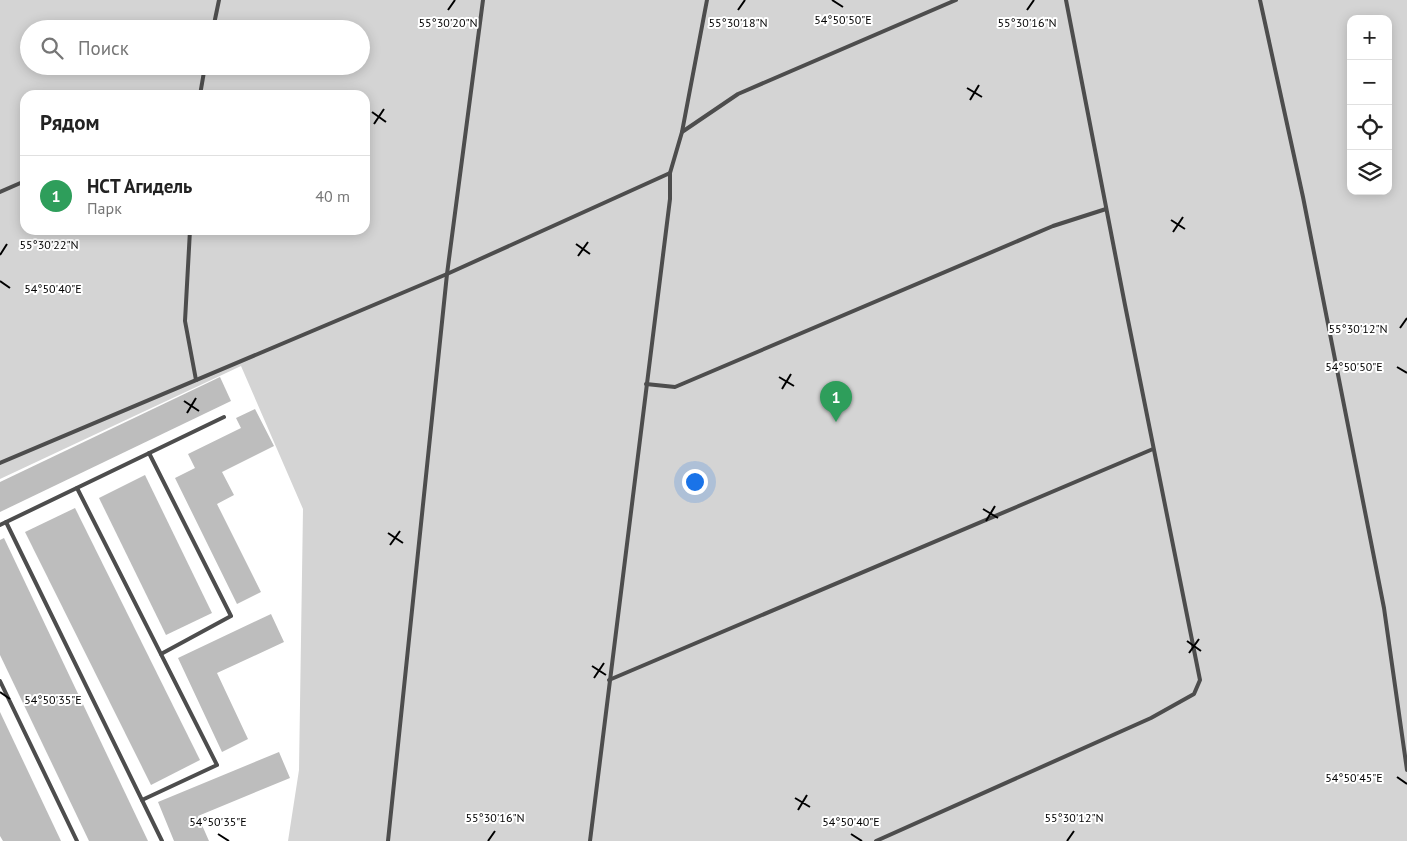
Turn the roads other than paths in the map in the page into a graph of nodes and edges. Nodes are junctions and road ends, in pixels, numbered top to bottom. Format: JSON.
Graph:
{"nodes":[{"id":1,"x":219,"y":0,"type":"edge"},
{"id":2,"x":482,"y":0,"type":"edge"},
{"id":3,"x":706,"y":0,"type":"edge"},
{"id":4,"x":956,"y":0,"type":"edge"},
{"id":5,"x":1066,"y":0,"type":"edge"},
{"id":6,"x":1260,"y":0,"type":"edge"},
{"id":7,"x":215,"y":20,"type":"edge"},
{"id":8,"x":204,"y":75,"type":"edge"},
{"id":9,"x":201,"y":90,"type":"edge"},
{"id":10,"x":682,"y":132,"type":"junction"},
{"id":11,"x":670,"y":173,"type":"junction"},
{"id":12,"x":20,"y":183,"type":"edge"},
{"id":13,"x":0,"y":192,"type":"edge"},
{"id":14,"x":1106,"y":209,"type":"junction"},
{"id":15,"x":190,"y":235,"type":"edge"},
{"id":16,"x":447,"y":274,"type":"junction"},
{"id":17,"x":196,"y":380,"type":"junction"},
{"id":18,"x":646,"y":384,"type":"junction"},
{"id":19,"x":224,"y":417,"type":"dead end"},
{"id":20,"x":1153,"y":449,"type":"junction"},
{"id":21,"x":149,"y":454,"type":"junction"},
{"id":22,"x":0,"y":463,"type":"edge"},
{"id":23,"x":77,"y":488,"type":"junction"},
{"id":24,"x":6,"y":522,"type":"junction"},
{"id":25,"x":0,"y":525,"type":"edge"},
{"id":26,"x":161,"y":654,"type":"junction"},
{"id":27,"x":609,"y":680,"type":"junction"},
{"id":28,"x":0,"y":681,"type":"edge"},
{"id":29,"x":1407,"y":770,"type":"edge"},
{"id":30,"x":142,"y":800,"type":"junction"},
{"id":31,"x":77,"y":841,"type":"edge"},
{"id":32,"x":162,"y":841,"type":"edge"},
{"id":33,"x":388,"y":841,"type":"edge"},
{"id":34,"x":590,"y":841,"type":"edge"},
{"id":35,"x":876,"y":841,"type":"edge"}],
"edges":[{"from":1,"to":7,"type":"lane"},
{"from":2,"to":16,"type":"lane"},
{"from":3,"to":10,"type":"lane"},
{"from":4,"to":10,"type":"lane"},
{"from":5,"to":14,"type":"lane"},
{"from":6,"to":29,"type":"lane"},
{"from":8,"to":9,"type":"lane"},
{"from":10,"to":11,"type":"lane"},
{"from":11,"to":16,"type":"lane"},
{"from":11,"to":18,"type":"lane"},
{"from":12,"to":13,"type":"lane"},
{"from":14,"to":18,"type":"lane"},
{"from":14,"to":20,"type":"lane"},
{"from":15,"to":17,"type":"lane"},
{"from":16,"to":17,"type":"lane"},
{"from":16,"to":33,"type":"lane"},
{"from":17,"to":22,"type":"lane"},
{"from":18,"to":27,"type":"lane"},
{"from":19,"to":21,"type":"lane"},
{"from":20,"to":27,"type":"lane"},
{"from":20,"to":35,"type":"lane"},
{"from":21,"to":23,"type":"lane"},
{"from":21,"to":26,"type":"lane"},
{"from":23,"to":24,"type":"lane"},
{"from":23,"to":26,"type":"lane"},
{"from":24,"to":25,"type":"lane"},
{"from":24,"to":30,"type":"lane"},
{"from":26,"to":30,"type":"lane"},
{"from":27,"to":34,"type":"lane"},
{"from":28,"to":31,"type":"lane"},
{"from":30,"to":32,"type":"lane"}]}
